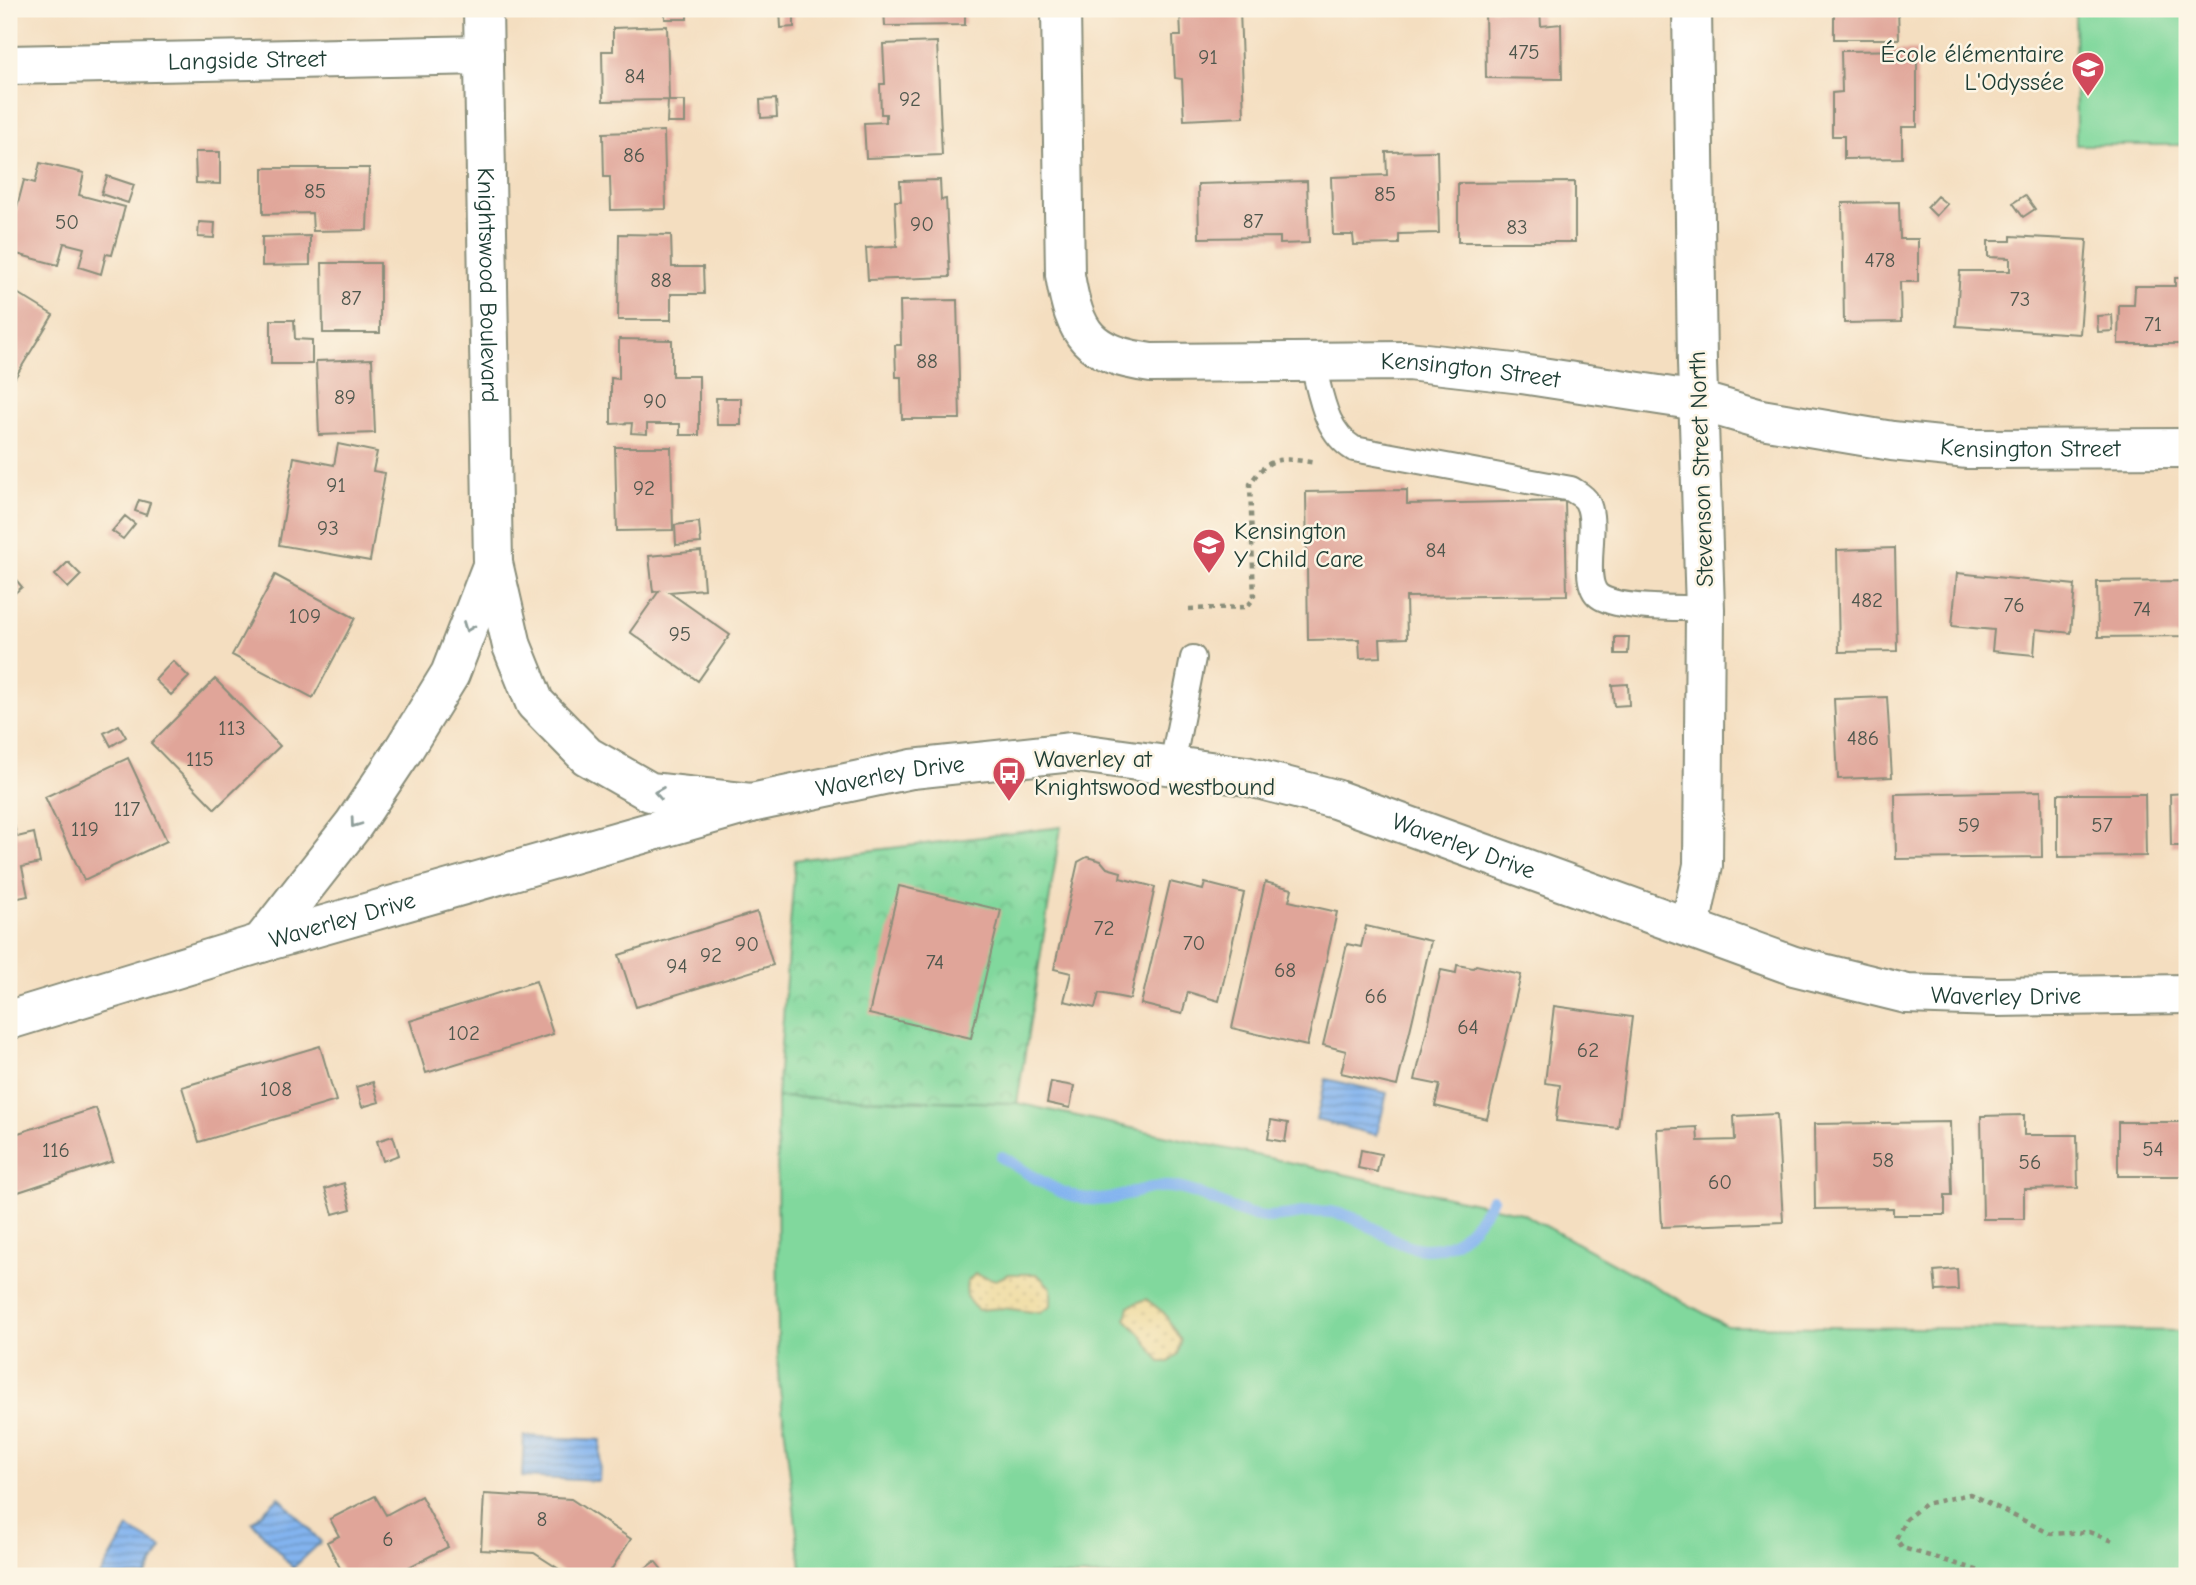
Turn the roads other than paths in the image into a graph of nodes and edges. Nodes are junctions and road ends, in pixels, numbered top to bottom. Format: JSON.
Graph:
{"nodes":[{"id":1,"x":483,"y":9,"type":"edge"},
{"id":2,"x":1061,"y":9,"type":"edge"},
{"id":3,"x":1692,"y":9,"type":"edge"},
{"id":4,"x":484,"y":55,"type":"junction"},
{"id":5,"x":9,"y":65,"type":"edge"},
{"id":6,"x":1312,"y":362,"type":"junction"},
{"id":7,"x":1698,"y":401,"type":"junction"},
{"id":8,"x":2187,"y":448,"type":"edge"},
{"id":9,"x":492,"y":563,"type":"junction"},
{"id":10,"x":1705,"y":609,"type":"junction"},
{"id":11,"x":1193,"y":658,"type":"dead end"},
{"id":12,"x":1172,"y":765,"type":"junction"},
{"id":13,"x":751,"y":803,"type":"junction"},
{"id":14,"x":1690,"y":927,"type":"junction"},
{"id":15,"x":261,"y":943,"type":"junction"},
{"id":16,"x":2187,"y":994,"type":"edge"},
{"id":17,"x":9,"y":1020,"type":"edge"}],
"edges":[{"from":1,"to":4,"type":"street","name":"Knightswood Boulevard"},
{"from":2,"to":6,"type":"street","name":"Kensington Street"},
{"from":3,"to":7,"type":"street","name":"Stevenson Street North"},
{"from":4,"to":5,"type":"street","name":"Langside Street"},
{"from":4,"to":9,"type":"street","name":"Knightswood Boulevard"},
{"from":6,"to":7,"type":"street","name":"Kensington Street"},
{"from":6,"to":10,"type":"lane"},
{"from":7,"to":8,"type":"street","name":"Kensington Street"},
{"from":7,"to":10,"type":"street","name":"Stevenson Street North"},
{"from":13,"to":9,"type":"street","name":"Knightswood Boulevard","one_way":true},
{"from":9,"to":15,"type":"street","name":"Knightswood Boulevard","one_way":true},
{"from":10,"to":14,"type":"street","name":"Stevenson Street North"},
{"from":11,"to":12,"type":"lane"},
{"from":12,"to":13,"type":"street","name":"Waverley Drive"},
{"from":12,"to":14,"type":"street","name":"Waverley Drive"},
{"from":13,"to":15,"type":"street","name":"Waverley Drive"},
{"from":14,"to":16,"type":"street","name":"Waverley Drive"},
{"from":15,"to":17,"type":"street","name":"Waverley Drive"}]}
